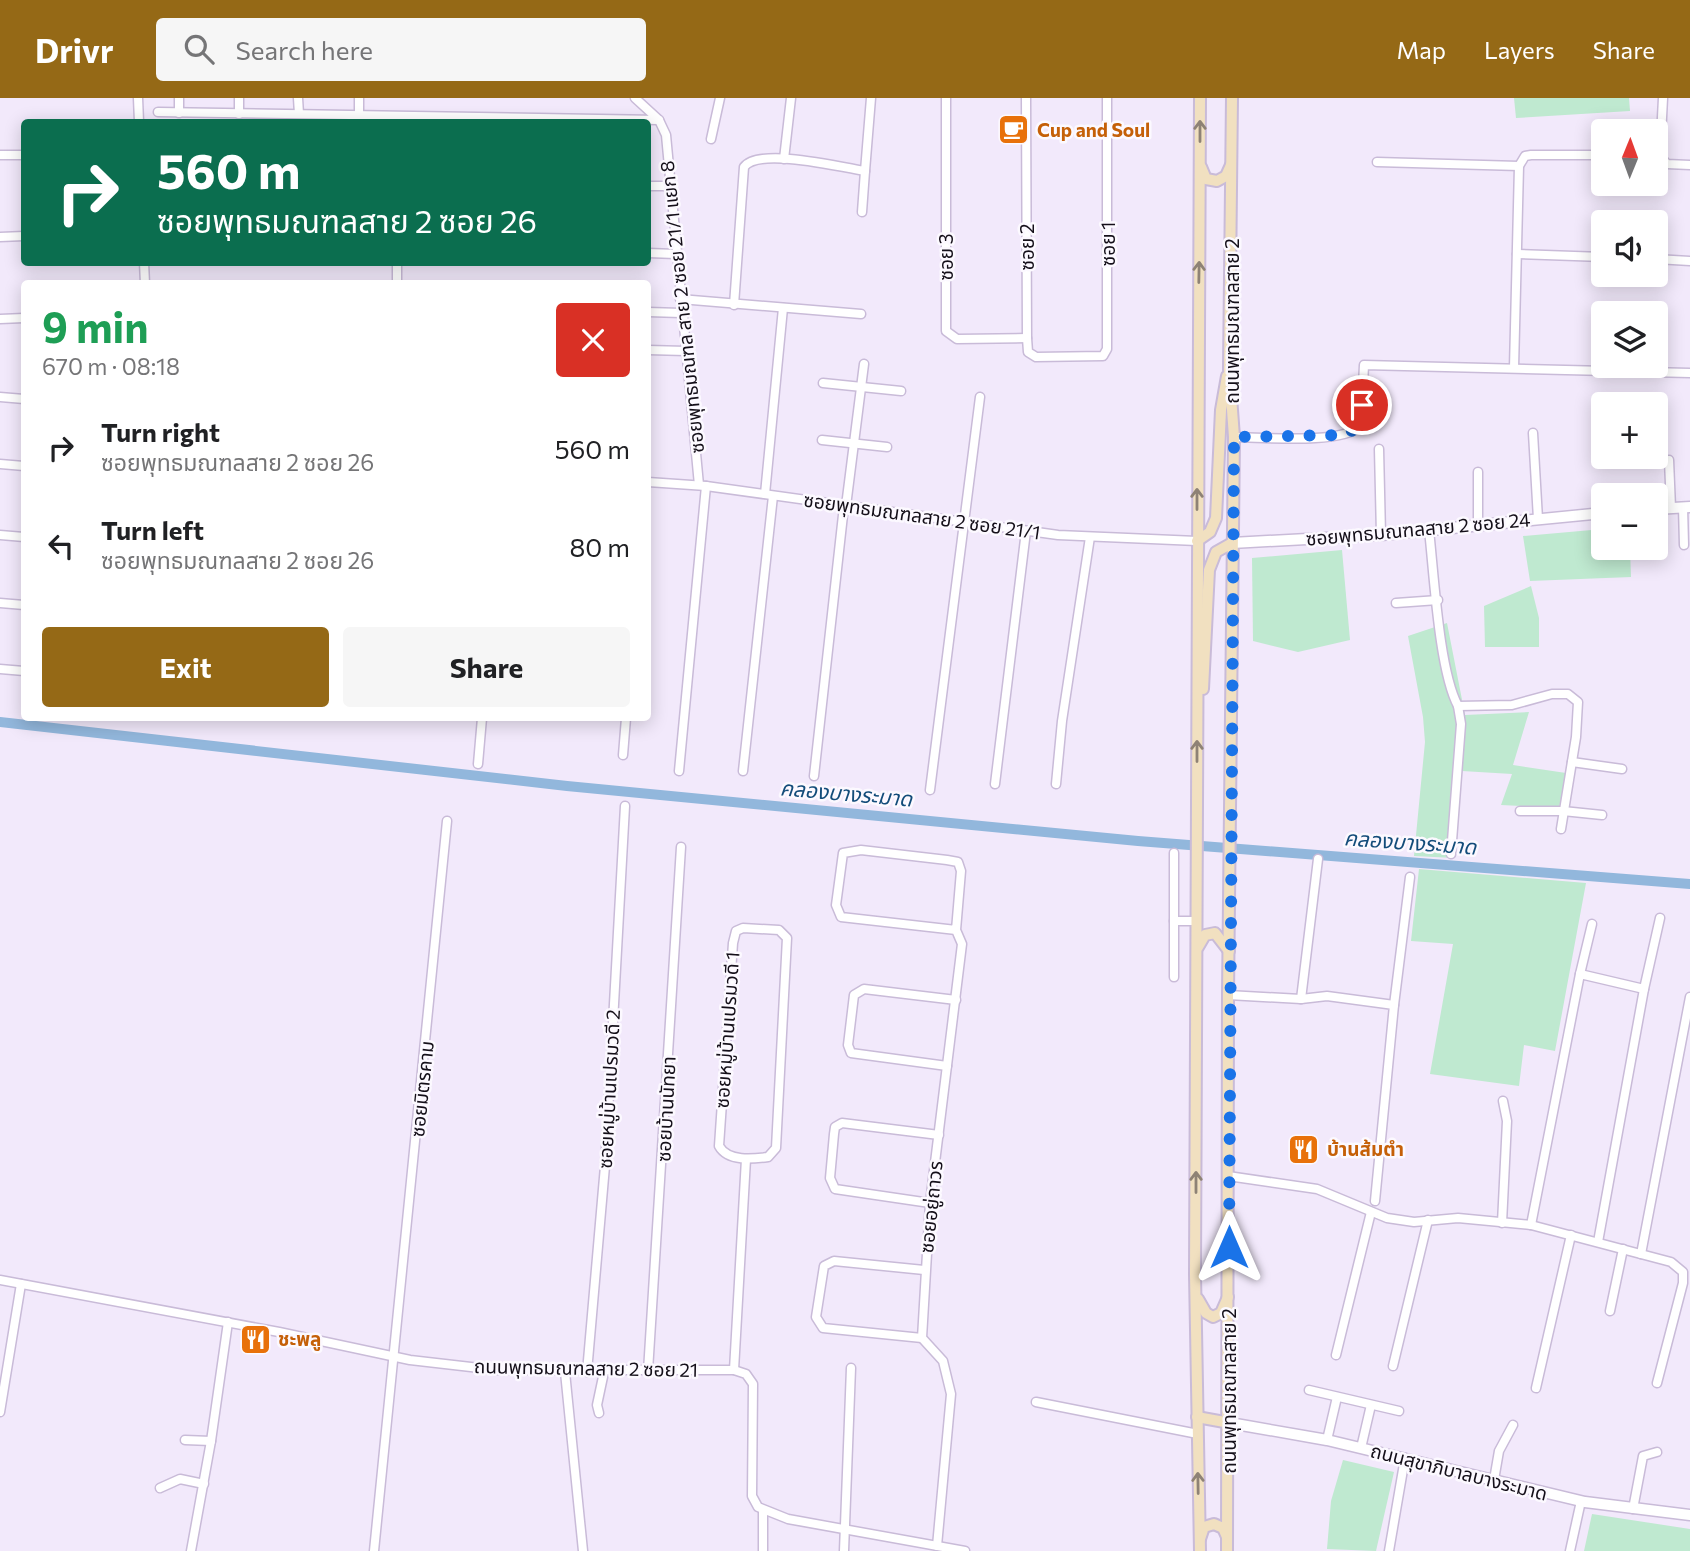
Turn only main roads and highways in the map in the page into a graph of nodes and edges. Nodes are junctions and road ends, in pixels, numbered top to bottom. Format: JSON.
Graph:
{"nodes":[{"id":1,"x":1200,"y":98,"type":"edge"},
{"id":2,"x":1232,"y":98,"type":"edge"},
{"id":3,"x":1233,"y":161,"type":"junction"},
{"id":4,"x":1200,"y":164,"type":"junction"},
{"id":5,"x":1229,"y":369,"type":"junction"},
{"id":6,"x":1197,"y":541,"type":"junction"},
{"id":7,"x":1232,"y":543,"type":"junction"},
{"id":8,"x":1197,"y":705,"type":"junction"},
{"id":9,"x":1197,"y":949,"type":"junction"},
{"id":10,"x":1229,"y":951,"type":"junction"},
{"id":11,"x":1230,"y":1294,"type":"junction"},
{"id":12,"x":1196,"y":1296,"type":"junction"},
{"id":13,"x":1197,"y":1416,"type":"junction"},
{"id":14,"x":1230,"y":1423,"type":"junction"},
{"id":15,"x":1227,"y":1537,"type":"junction"},
{"id":16,"x":1200,"y":1546,"type":"edge"},
{"id":17,"x":1227,"y":1551,"type":"edge"}],
"edges":[{"from":4,"to":1,"type":"main road","name":"ถนนพุทธมณฑลสาย 2","one_way":true},
{"from":2,"to":3,"type":"main road","name":"ถนนพุทธมณฑลสาย 2"},
{"from":3,"to":4,"type":"main road"},
{"from":3,"to":5,"type":"main road","name":"ถนนพุทธมณฑลสาย 2"},
{"from":6,"to":4,"type":"main road","name":"ถนนพุทธมณฑลสาย 2","one_way":true},
{"from":5,"to":6,"type":"main road"},
{"from":5,"to":7,"type":"main road","name":"ถนนพุทธมณฑลสาย 2"},
{"from":6,"to":8,"type":"main road","name":"ถนนพุทธมณฑลสาย 2"},
{"from":7,"to":8,"type":"main road"},
{"from":7,"to":10,"type":"main road","name":"ถนนพุทธมณฑลสาย 2"},
{"from":9,"to":8,"type":"main road","name":"ถนนพุทธมณฑลสาย 2","one_way":true},
{"from":9,"to":10,"type":"main road"},
{"from":12,"to":9,"type":"main road","name":"ถนนพุทธมณฑลสาย 2","one_way":true},
{"from":10,"to":11,"type":"main road","name":"ถนนพุทธมณฑลสาย 2"},
{"from":11,"to":12,"type":"main road"},
{"from":11,"to":14,"type":"main road","name":"ถนนพุทธมณฑลสาย 2"},
{"from":12,"to":13,"type":"main road","name":"ถนนพุทธมณฑลสาย 2"},
{"from":13,"to":14,"type":"main road"},
{"from":16,"to":13,"type":"main road","name":"ถนนพุทธมณฑลสาย 2","one_way":true},
{"from":14,"to":15,"type":"main road","name":"ถนนพุทธมณฑลสาย 2"},
{"from":15,"to":16,"type":"main road"},
{"from":15,"to":17,"type":"main road","name":"ถนนพุทธมณฑลสาย 2"}]}
